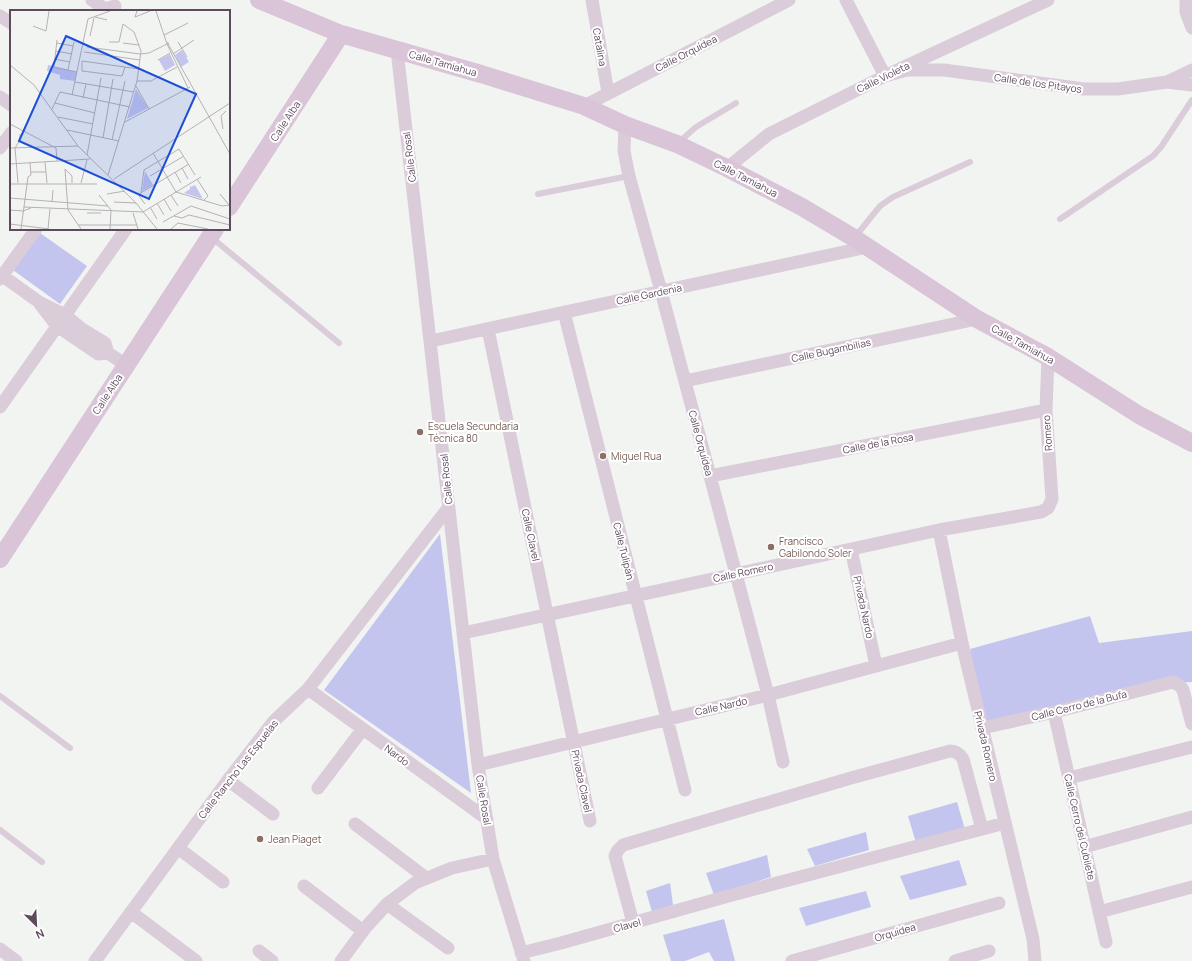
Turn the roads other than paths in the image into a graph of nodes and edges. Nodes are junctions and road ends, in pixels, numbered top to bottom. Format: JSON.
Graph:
{"nodes":[{"id":1,"x":258,"y":0,"type":"edge"},
{"id":2,"x":592,"y":0,"type":"edge"},
{"id":3,"x":789,"y":0,"type":"edge"},
{"id":4,"x":846,"y":0,"type":"edge"},
{"id":5,"x":1048,"y":0,"type":"edge"},
{"id":6,"x":1186,"y":0,"type":"edge"},
{"id":7,"x":97,"y":6,"type":"edge"},
{"id":8,"x":115,"y":6,"type":"dead end"},
{"id":9,"x":0,"y":16,"type":"edge"},
{"id":10,"x":10,"y":22,"type":"edge"},
{"id":11,"x":1192,"y":28,"type":"edge"},
{"id":12,"x":341,"y":34,"type":"junction"},
{"id":13,"x":397,"y":50,"type":"junction"},
{"id":14,"x":1192,"y":70,"type":"edge"},
{"id":15,"x":885,"y":76,"type":"junction"},
{"id":16,"x":1167,"y":82,"type":"junction"},
{"id":17,"x":1192,"y":85,"type":"edge"},
{"id":18,"x":608,"y":94,"type":"junction"},
{"id":19,"x":0,"y":97,"type":"edge"},
{"id":20,"x":1192,"y":100,"type":"edge"},
{"id":21,"x":736,"y":103,"type":"dead end"},
{"id":22,"x":10,"y":104,"type":"edge"},
{"id":23,"x":584,"y":106,"type":"junction"},
{"id":24,"x":624,"y":124,"type":"junction"},
{"id":25,"x":10,"y":134,"type":"edge"},
{"id":26,"x":677,"y":144,"type":"junction"},
{"id":27,"x":0,"y":148,"type":"edge"},
{"id":28,"x":970,"y":162,"type":"dead end"},
{"id":29,"x":727,"y":168,"type":"junction"},
{"id":30,"x":628,"y":176,"type":"junction"},
{"id":31,"x":538,"y":194,"type":"dead end"},
{"id":32,"x":230,"y":205,"type":"edge"},
{"id":33,"x":1060,"y":220,"type":"dead end"},
{"id":34,"x":35,"y":230,"type":"edge"},
{"id":35,"x":125,"y":230,"type":"edge"},
{"id":36,"x":212,"y":233,"type":"edge"},
{"id":37,"x":860,"y":243,"type":"junction"},
{"id":38,"x":1,"y":276,"type":"edge"},
{"id":39,"x":661,"y":291,"type":"junction"},
{"id":40,"x":39,"y":302,"type":"junction"},
{"id":41,"x":564,"y":312,"type":"junction"},
{"id":42,"x":65,"y":315,"type":"junction"},
{"id":43,"x":977,"y":319,"type":"junction"},
{"id":44,"x":57,"y":326,"type":"junction"},
{"id":45,"x":488,"y":329,"type":"junction"},
{"id":46,"x":431,"y":341,"type":"junction"},
{"id":47,"x":339,"y":343,"type":"dead end"},
{"id":48,"x":108,"y":353,"type":"junction"},
{"id":49,"x":1048,"y":357,"type":"junction"},
{"id":50,"x":126,"y":365,"type":"junction"},
{"id":51,"x":685,"y":381,"type":"junction"},
{"id":52,"x":0,"y":407,"type":"edge"},
{"id":53,"x":1046,"y":410,"type":"junction"},
{"id":54,"x":1192,"y":443,"type":"edge"},
{"id":55,"x":710,"y":476,"type":"junction"},
{"id":56,"x":449,"y":507,"type":"junction"},
{"id":57,"x":1048,"y":508,"type":"joint"},
{"id":58,"x":939,"y":530,"type":"junction"},
{"id":59,"x":851,"y":549,"type":"junction"},
{"id":60,"x":0,"y":559,"type":"edge"},
{"id":61,"x":736,"y":574,"type":"junction"},
{"id":62,"x":635,"y":596,"type":"junction"},
{"id":63,"x":547,"y":615,"type":"junction"},
{"id":64,"x":463,"y":633,"type":"junction"},
{"id":65,"x":962,"y":642,"type":"junction"},
{"id":66,"x":876,"y":666,"type":"junction"},
{"id":67,"x":308,"y":689,"type":"junction"},
{"id":68,"x":768,"y":695,"type":"junction"},
{"id":69,"x":0,"y":696,"type":"edge"},
{"id":70,"x":1054,"y":712,"type":"junction"},
{"id":71,"x":666,"y":719,"type":"junction"},
{"id":72,"x":1192,"y":724,"type":"edge"},
{"id":73,"x":982,"y":728,"type":"junction"},
{"id":74,"x":362,"y":730,"type":"junction"},
{"id":75,"x":574,"y":742,"type":"junction"},
{"id":76,"x":1192,"y":747,"type":"edge"},
{"id":77,"x":70,"y":748,"type":"dead end"},
{"id":78,"x":783,"y":762,"type":"dead end"},
{"id":79,"x":478,"y":765,"type":"junction"},
{"id":80,"x":1069,"y":778,"type":"junction"},
{"id":81,"x":228,"y":780,"type":"junction"},
{"id":82,"x":318,"y":788,"type":"dead end"},
{"id":83,"x":685,"y":790,"type":"dead end"},
{"id":84,"x":273,"y":814,"type":"dead end"},
{"id":85,"x":1192,"y":817,"type":"edge"},
{"id":86,"x":487,"y":819,"type":"junction"},
{"id":87,"x":590,"y":821,"type":"dead end"},
{"id":88,"x":1005,"y":823,"type":"junction"},
{"id":89,"x":355,"y":824,"type":"dead end"},
{"id":90,"x":982,"y":829,"type":"junction"},
{"id":91,"x":0,"y":830,"type":"edge"},
{"id":92,"x":1084,"y":847,"type":"junction"},
{"id":93,"x":178,"y":848,"type":"junction"},
{"id":94,"x":493,"y":859,"type":"junction"},
{"id":95,"x":42,"y":862,"type":"dead end"},
{"id":96,"x":426,"y":878,"type":"junction"},
{"id":97,"x":223,"y":882,"type":"dead end"},
{"id":98,"x":304,"y":886,"type":"dead end"},
{"id":99,"x":1192,"y":887,"type":"edge"},
{"id":100,"x":999,"y":903,"type":"dead end"},
{"id":101,"x":387,"y":904,"type":"junction"},
{"id":102,"x":131,"y":912,"type":"junction"},
{"id":103,"x":1099,"y":912,"type":"junction"},
{"id":104,"x":633,"y":922,"type":"junction"},
{"id":105,"x":363,"y":931,"type":"junction"},
{"id":106,"x":1106,"y":942,"type":"dead end"},
{"id":107,"x":448,"y":948,"type":"dead end"},
{"id":108,"x":0,"y":949,"type":"edge"},
{"id":109,"x":259,"y":951,"type":"dead end"},
{"id":110,"x":989,"y":951,"type":"dead end"},
{"id":111,"x":523,"y":957,"type":"edge"},
{"id":112,"x":16,"y":961,"type":"edge"},
{"id":113,"x":95,"y":961,"type":"edge"},
{"id":114,"x":196,"y":961,"type":"edge"},
{"id":115,"x":272,"y":961,"type":"edge"},
{"id":116,"x":341,"y":961,"type":"edge"},
{"id":117,"x":792,"y":961,"type":"edge"},
{"id":118,"x":955,"y":961,"type":"edge"},
{"id":119,"x":1035,"y":961,"type":"edge"}],
"edges":[{"from":1,"to":12,"type":"street","name":"Calle Tamiahua"},
{"from":2,"to":18,"type":"street","name":"Catalina"},
{"from":3,"to":18,"type":"street","name":"Calle Orquídea"},
{"from":4,"to":15,"type":"street"},
{"from":5,"to":15,"type":"street","name":"Calle Violeta"},
{"from":6,"to":11,"type":"street"},
{"from":7,"to":8,"type":"street"},
{"from":9,"to":10,"type":"street"},
{"from":12,"to":13,"type":"street","name":"Calle Tamiahua"},
{"from":12,"to":32,"type":"street","name":"Calle Alba"},
{"from":13,"to":23,"type":"street","name":"Calle Tamiahua"},
{"from":13,"to":46,"type":"street","name":"Calle Rosal"},
{"from":14,"to":16,"type":"street"},
{"from":15,"to":16,"type":"street","name":"Calle de los Pitayos"},
{"from":15,"to":29,"type":"street","name":"Calle Violeta"},
{"from":16,"to":17,"type":"street","name":"Calle de los Pitayos"},
{"from":18,"to":23,"type":"street","name":"Calle Orquídea"},
{"from":19,"to":22,"type":"street"},
{"from":20,"to":33,"type":"lane"},
{"from":21,"to":26,"type":"lane"},
{"from":23,"to":24,"type":"street","name":"Calle Tamiahua"},
{"from":24,"to":26,"type":"street","name":"Calle Tamiahua"},
{"from":24,"to":30,"type":"street","name":"Calle Orquídea"},
{"from":25,"to":27,"type":"street"},
{"from":26,"to":29,"type":"street","name":"Calle Tamiahua"},
{"from":28,"to":37,"type":"lane"},
{"from":29,"to":37,"type":"street","name":"Calle Tamiahua"},
{"from":30,"to":31,"type":"lane"},
{"from":30,"to":39,"type":"street","name":"Calle Orquídea"},
{"from":34,"to":38,"type":"street"},
{"from":35,"to":42,"type":"street"},
{"from":36,"to":47,"type":"lane"},
{"from":36,"to":50,"type":"street","name":"Calle Alba"},
{"from":37,"to":39,"type":"street","name":"Calle Gardenia"},
{"from":37,"to":43,"type":"street","name":"Calle Tamiahua"},
{"from":38,"to":40,"type":"street"},
{"from":39,"to":41,"type":"street","name":"Calle Gardenia"},
{"from":39,"to":51,"type":"street","name":"Calle Orquídea"},
{"from":40,"to":42,"type":"street"},
{"from":40,"to":44,"type":"street"},
{"from":41,"to":45,"type":"street","name":"Calle Gardenia"},
{"from":41,"to":62,"type":"street","name":"Calle Tulipán"},
{"from":42,"to":44,"type":"street"},
{"from":42,"to":48,"type":"street"},
{"from":43,"to":49,"type":"street","name":"Calle Tamiahua"},
{"from":43,"to":51,"type":"street","name":"Calle Bugambilias"},
{"from":44,"to":48,"type":"street"},
{"from":44,"to":52,"type":"street"},
{"from":45,"to":46,"type":"street","name":"Calle Gardenia"},
{"from":45,"to":63,"type":"street","name":"Calle Clavel"},
{"from":46,"to":56,"type":"street","name":"Calle Rosal"},
{"from":48,"to":50,"type":"street"},
{"from":49,"to":53,"type":"street","name":"Romero"},
{"from":49,"to":54,"type":"street","name":"Calle Tamiahua"},
{"from":50,"to":60,"type":"street","name":"Calle Alba"},
{"from":51,"to":55,"type":"street","name":"Calle Orquídea"},
{"from":53,"to":55,"type":"street","name":"Calle de la Rosa"},
{"from":53,"to":57,"type":"street","name":"Romero"},
{"from":55,"to":61,"type":"street","name":"Calle Orquídea"},
{"from":56,"to":64,"type":"street","name":"Calle Rosal"},
{"from":56,"to":67,"type":"street","name":"Calle Rancho Las Espuelas"},
{"from":57,"to":58,"type":"street","name":"Calle Romero"},
{"from":58,"to":59,"type":"street","name":"Calle Romero"},
{"from":58,"to":65,"type":"street","name":"Privada Romero"},
{"from":59,"to":61,"type":"street","name":"Calle Romero"},
{"from":59,"to":66,"type":"street","name":"Privada Nardo"},
{"from":61,"to":62,"type":"street","name":"Calle Romero"},
{"from":61,"to":68,"type":"street","name":"Calle Orquídea"},
{"from":62,"to":63,"type":"street","name":"Calle Romero"},
{"from":62,"to":71,"type":"street","name":"Calle Tulipán"},
{"from":63,"to":64,"type":"street","name":"Calle Romero"},
{"from":63,"to":75,"type":"street","name":"Calle Clavel"},
{"from":64,"to":79,"type":"street","name":"Calle Rosal"},
{"from":65,"to":66,"type":"street","name":"Calle Nardo"},
{"from":65,"to":73,"type":"street","name":"Privada Romero"},
{"from":66,"to":68,"type":"street","name":"Calle Nardo"},
{"from":67,"to":74,"type":"street","name":"Nardo"},
{"from":67,"to":81,"type":"street","name":"Calle Rancho Las Espuelas"},
{"from":68,"to":71,"type":"street","name":"Calle Nardo"},
{"from":68,"to":78,"type":"street","name":"Calle Orquídea"},
{"from":69,"to":77,"type":"lane"},
{"from":70,"to":72,"type":"street","name":"Calle Cerro de la Bufa"},
{"from":70,"to":73,"type":"street","name":"Calle Cerro de la Bufa"},
{"from":70,"to":80,"type":"street","name":"Calle Cerro del Cubilete"},
{"from":71,"to":75,"type":"street","name":"Calle Nardo"},
{"from":71,"to":83,"type":"street","name":"Calle Tulipán"},
{"from":73,"to":88,"type":"street","name":"Privada Romero"},
{"from":74,"to":82,"type":"street"},
{"from":74,"to":86,"type":"street","name":"Nardo"},
{"from":75,"to":79,"type":"street","name":"Calle Nardo"},
{"from":75,"to":87,"type":"street","name":"Privada Clavel"},
{"from":76,"to":80,"type":"street"},
{"from":79,"to":86,"type":"street","name":"Calle Rosal"},
{"from":80,"to":92,"type":"street","name":"Calle Cerro del Cubilete"},
{"from":81,"to":84,"type":"street"},
{"from":81,"to":93,"type":"street","name":"Calle Rancho Las Espuelas"},
{"from":85,"to":92,"type":"street"},
{"from":86,"to":94,"type":"street","name":"Calle Rosal"},
{"from":88,"to":90,"type":"street","name":"Clavel"},
{"from":88,"to":119,"type":"street","name":"Privada Romero"},
{"from":89,"to":96,"type":"street"},
{"from":90,"to":104,"type":"street","name":"Clavel"},
{"from":90,"to":104,"type":"street"},
{"from":91,"to":95,"type":"lane"},
{"from":92,"to":103,"type":"street","name":"Calle Cerro del Cubilete"},
{"from":93,"to":97,"type":"street"},
{"from":93,"to":102,"type":"street","name":"Calle Rancho Las Espuelas"},
{"from":94,"to":96,"type":"street"},
{"from":94,"to":111,"type":"street","name":"Calle Rosal"},
{"from":96,"to":101,"type":"street"},
{"from":98,"to":105,"type":"street"},
{"from":99,"to":103,"type":"street"},
{"from":100,"to":117,"type":"street","name":"Orquídea"},
{"from":101,"to":105,"type":"street"},
{"from":101,"to":107,"type":"street"},
{"from":102,"to":113,"type":"street","name":"Calle Rancho Las Espuelas"},
{"from":102,"to":114,"type":"street"},
{"from":103,"to":106,"type":"street","name":"Calle Cerro del Cubilete"},
{"from":104,"to":111,"type":"street","name":"Clavel"},
{"from":105,"to":116,"type":"street"},
{"from":108,"to":112,"type":"street"},
{"from":109,"to":115,"type":"street"},
{"from":110,"to":118,"type":"street"}]}
